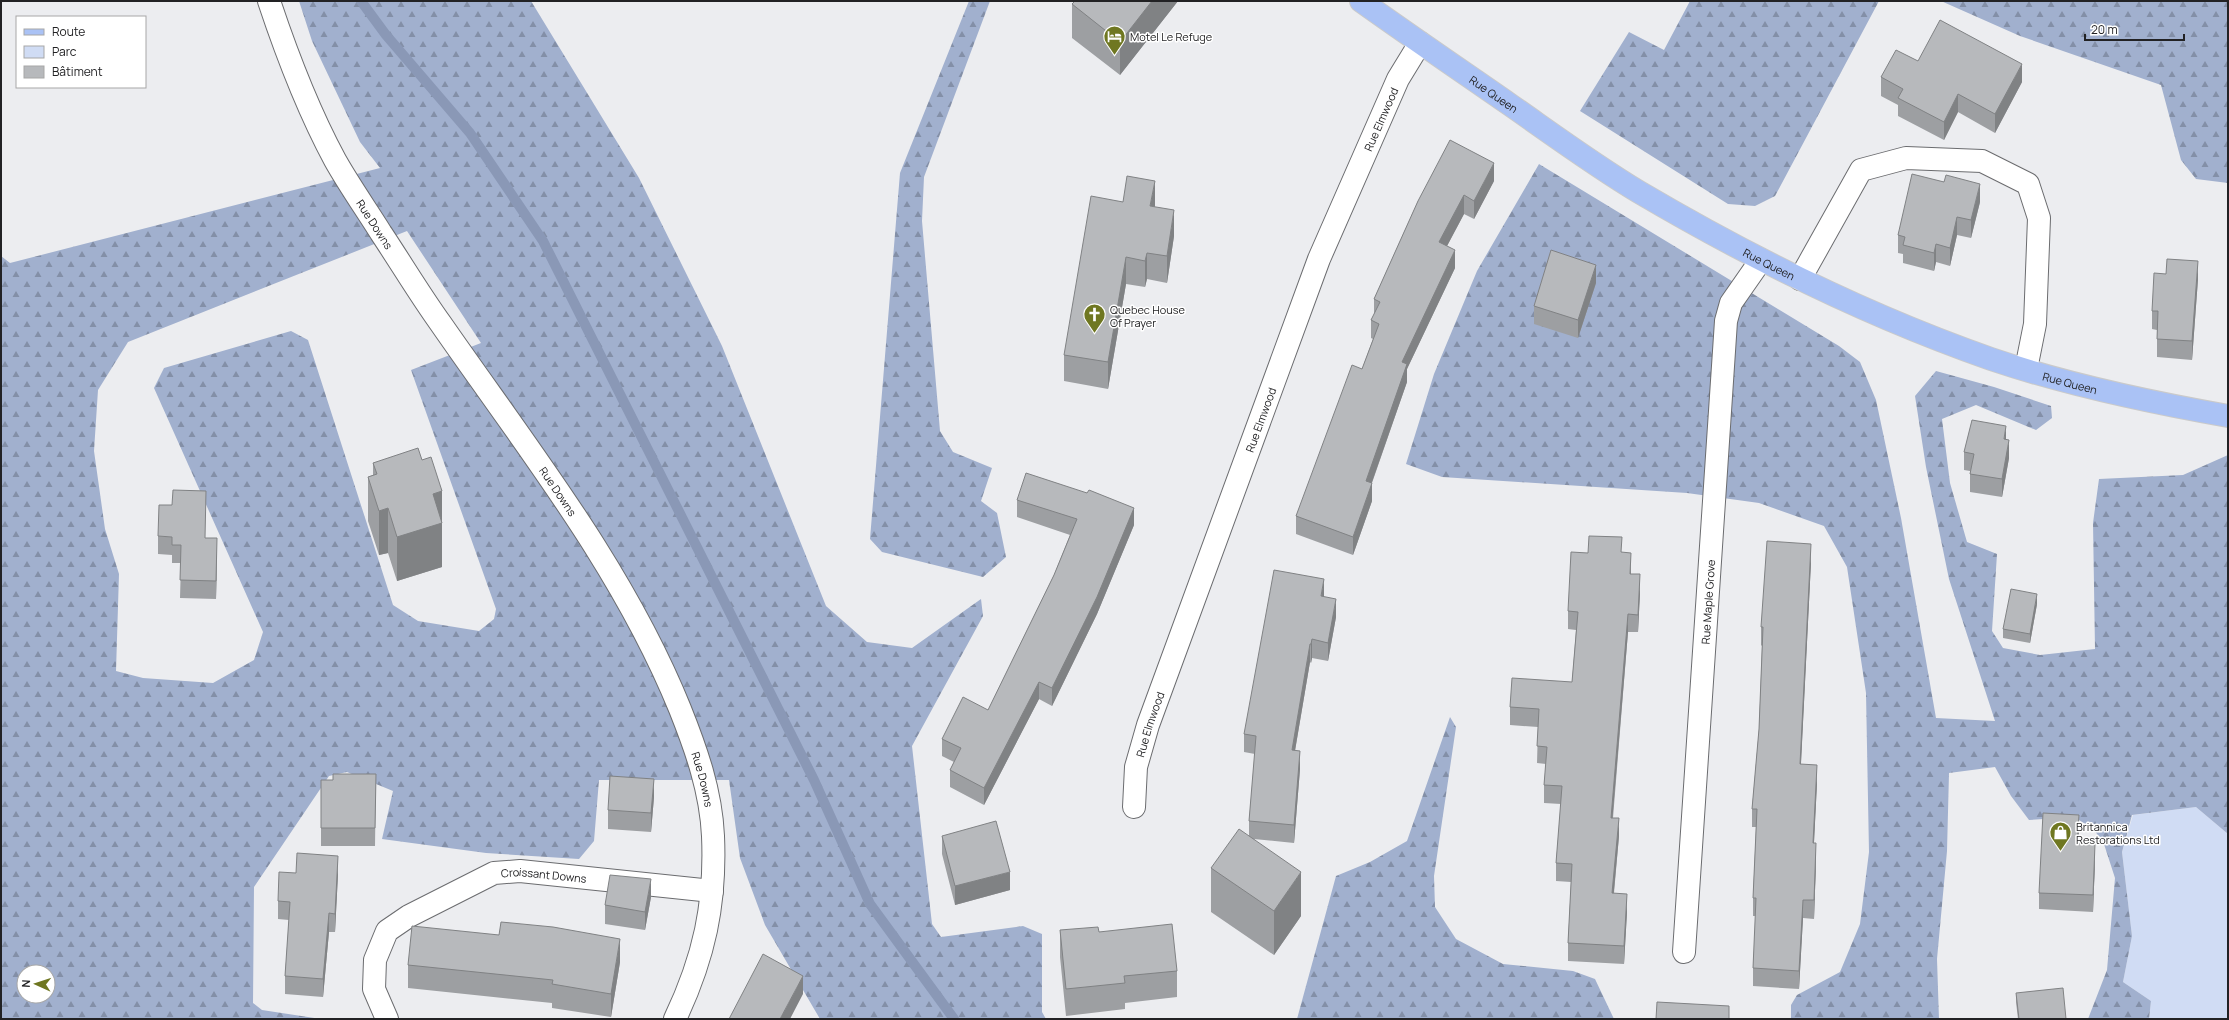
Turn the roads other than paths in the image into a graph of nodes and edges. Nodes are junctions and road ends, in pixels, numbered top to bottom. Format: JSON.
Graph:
{"nodes":[{"id":1,"x":269,"y":1,"type":"edge"},
{"id":2,"x":1361,"y":1,"type":"edge"},
{"id":3,"x":1420,"y":44,"type":"junction"},
{"id":4,"x":1760,"y":260,"type":"junction"},
{"id":5,"x":1800,"y":278,"type":"junction"},
{"id":6,"x":2026,"y":369,"type":"junction"},
{"id":7,"x":2228,"y":416,"type":"edge"},
{"id":8,"x":1134,"y":807,"type":"dead end"},
{"id":9,"x":712,"y":891,"type":"junction"},
{"id":10,"x":1684,"y":952,"type":"dead end"},
{"id":11,"x":387,"y":1019,"type":"edge"},
{"id":12,"x":675,"y":1019,"type":"edge"}],
"edges":[{"from":1,"to":9,"type":"street","name":"Rue Downs"},
{"from":2,"to":3,"type":"main road","name":"Rue Queen"},
{"from":3,"to":4,"type":"main road","name":"Rue Queen"},
{"from":3,"to":8,"type":"street","name":"Rue Elmwood"},
{"from":4,"to":5,"type":"main road","name":"Rue Queen"},
{"from":4,"to":10,"type":"street","name":"Rue Maple Grove"},
{"from":5,"to":6,"type":"main road","name":"Rue Queen"},
{"from":5,"to":6,"type":"street"},
{"from":6,"to":7,"type":"main road","name":"Rue Queen"},
{"from":9,"to":11,"type":"street","name":"Croissant Downs"},
{"from":9,"to":12,"type":"street","name":"Rue Downs"}]}
